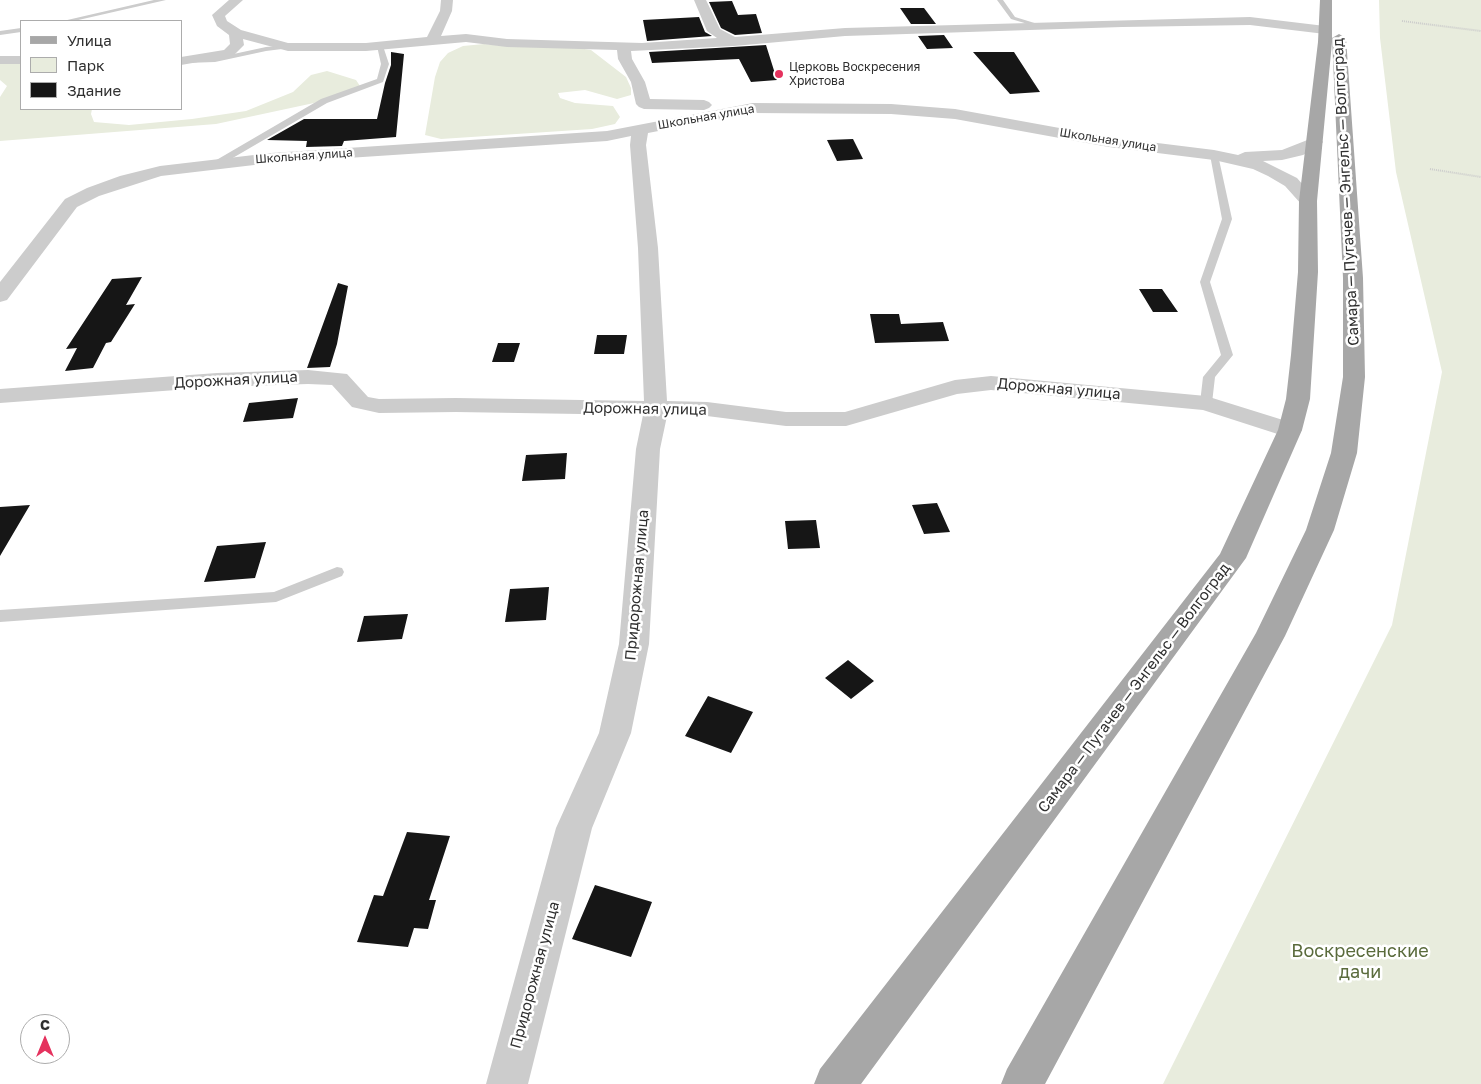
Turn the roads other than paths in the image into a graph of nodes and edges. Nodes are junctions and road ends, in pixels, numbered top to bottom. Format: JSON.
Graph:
{"nodes":[{"id":1,"x":163,"y":0,"type":"edge"},
{"id":2,"x":236,"y":0,"type":"edge"},
{"id":3,"x":446,"y":0,"type":"edge"},
{"id":4,"x":700,"y":0,"type":"edge"},
{"id":5,"x":1000,"y":0,"type":"edge"},
{"id":6,"x":1326,"y":0,"type":"edge"},
{"id":7,"x":1340,"y":0,"type":"edge"},
{"id":8,"x":82,"y":20,"type":"edge"},
{"id":9,"x":1038,"y":25,"type":"junction"},
{"id":10,"x":20,"y":30,"type":"edge"},
{"id":11,"x":1325,"y":30,"type":"junction"},
{"id":12,"x":236,"y":33,"type":"junction"},
{"id":13,"x":0,"y":34,"type":"edge"},
{"id":14,"x":433,"y":40,"type":"junction"},
{"id":15,"x":734,"y":42,"type":"junction"},
{"id":16,"x":380,"y":46,"type":"junction"},
{"id":17,"x":623,"y":46,"type":"junction"},
{"id":18,"x":288,"y":47,"type":"junction"},
{"id":19,"x":0,"y":60,"type":"edge"},
{"id":20,"x":20,"y":60,"type":"edge"},
{"id":21,"x":182,"y":61,"type":"edge"},
{"id":22,"x":753,"y":108,"type":"junction"},
{"id":23,"x":640,"y":129,"type":"junction"},
{"id":24,"x":1314,"y":142,"type":"junction"},
{"id":25,"x":1214,"y":155,"type":"junction"},
{"id":26,"x":216,"y":164,"type":"junction"},
{"id":27,"x":1308,"y":201,"type":"junction"},
{"id":28,"x":0,"y":296,"type":"edge"},
{"id":29,"x":0,"y":396,"type":"edge"},
{"id":30,"x":1206,"y":403,"type":"junction"},
{"id":31,"x":656,"y":409,"type":"junction"},
{"id":32,"x":1290,"y":430,"type":"junction"},
{"id":33,"x":337,"y":572,"type":"dead end"},
{"id":34,"x":0,"y":616,"type":"edge"},
{"id":35,"x":507,"y":1084,"type":"edge"},
{"id":36,"x":835,"y":1084,"type":"edge"},
{"id":37,"x":1022,"y":1084,"type":"edge"}],
"edges":[{"from":1,"to":8,"type":"lane"},
{"from":2,"to":12,"type":"street"},
{"from":3,"to":14,"type":"street"},
{"from":4,"to":15,"type":"street"},
{"from":5,"to":9,"type":"lane"},
{"from":6,"to":11,"type":"main road","name":"Самара — Пугачев — Энгельс — Волгоград"},
{"from":7,"to":37,"type":"main road","name":"Самара — Пугачев — Энгельс — Волгоград"},
{"from":9,"to":11,"type":"street"},
{"from":9,"to":15,"type":"street"},
{"from":10,"to":13,"type":"lane"},
{"from":11,"to":24,"type":"main road","name":"Самара — Пугачев — Энгельс — Волгоград"},
{"from":12,"to":18,"type":"street"},
{"from":12,"to":21,"type":"street"},
{"from":14,"to":16,"type":"street"},
{"from":14,"to":17,"type":"street"},
{"from":15,"to":17,"type":"street"},
{"from":16,"to":18,"type":"street"},
{"from":16,"to":26,"type":"lane"},
{"from":17,"to":22,"type":"street"},
{"from":18,"to":21,"type":"lane"},
{"from":19,"to":20,"type":"street"},
{"from":22,"to":23,"type":"street","name":"Школьная улица"},
{"from":22,"to":25,"type":"street","name":"Школьная улица"},
{"from":23,"to":26,"type":"street","name":"Школьная улица"},
{"from":23,"to":31,"type":"street","name":"Придорожная улица"},
{"from":24,"to":25,"type":"street"},
{"from":24,"to":27,"type":"main road","name":"Самара — Пугачев — Энгельс — Волгоград"},
{"from":25,"to":27,"type":"street","name":"Школьная улица"},
{"from":25,"to":30,"type":"lane"},
{"from":26,"to":28,"type":"street","name":"Школьная улица"},
{"from":27,"to":32,"type":"main road","name":"Самара — Пугачев — Энгельс — Волгоград"},
{"from":29,"to":31,"type":"street","name":"Дорожная улица"},
{"from":30,"to":31,"type":"street","name":"Дорожная улица"},
{"from":30,"to":32,"type":"street","name":"Дорожная улица"},
{"from":31,"to":35,"type":"street","name":"Придорожная улица"},
{"from":32,"to":36,"type":"main road","name":"Самара — Пугачев — Энгельс — Волгоград"},
{"from":33,"to":34,"type":"lane"}]}
